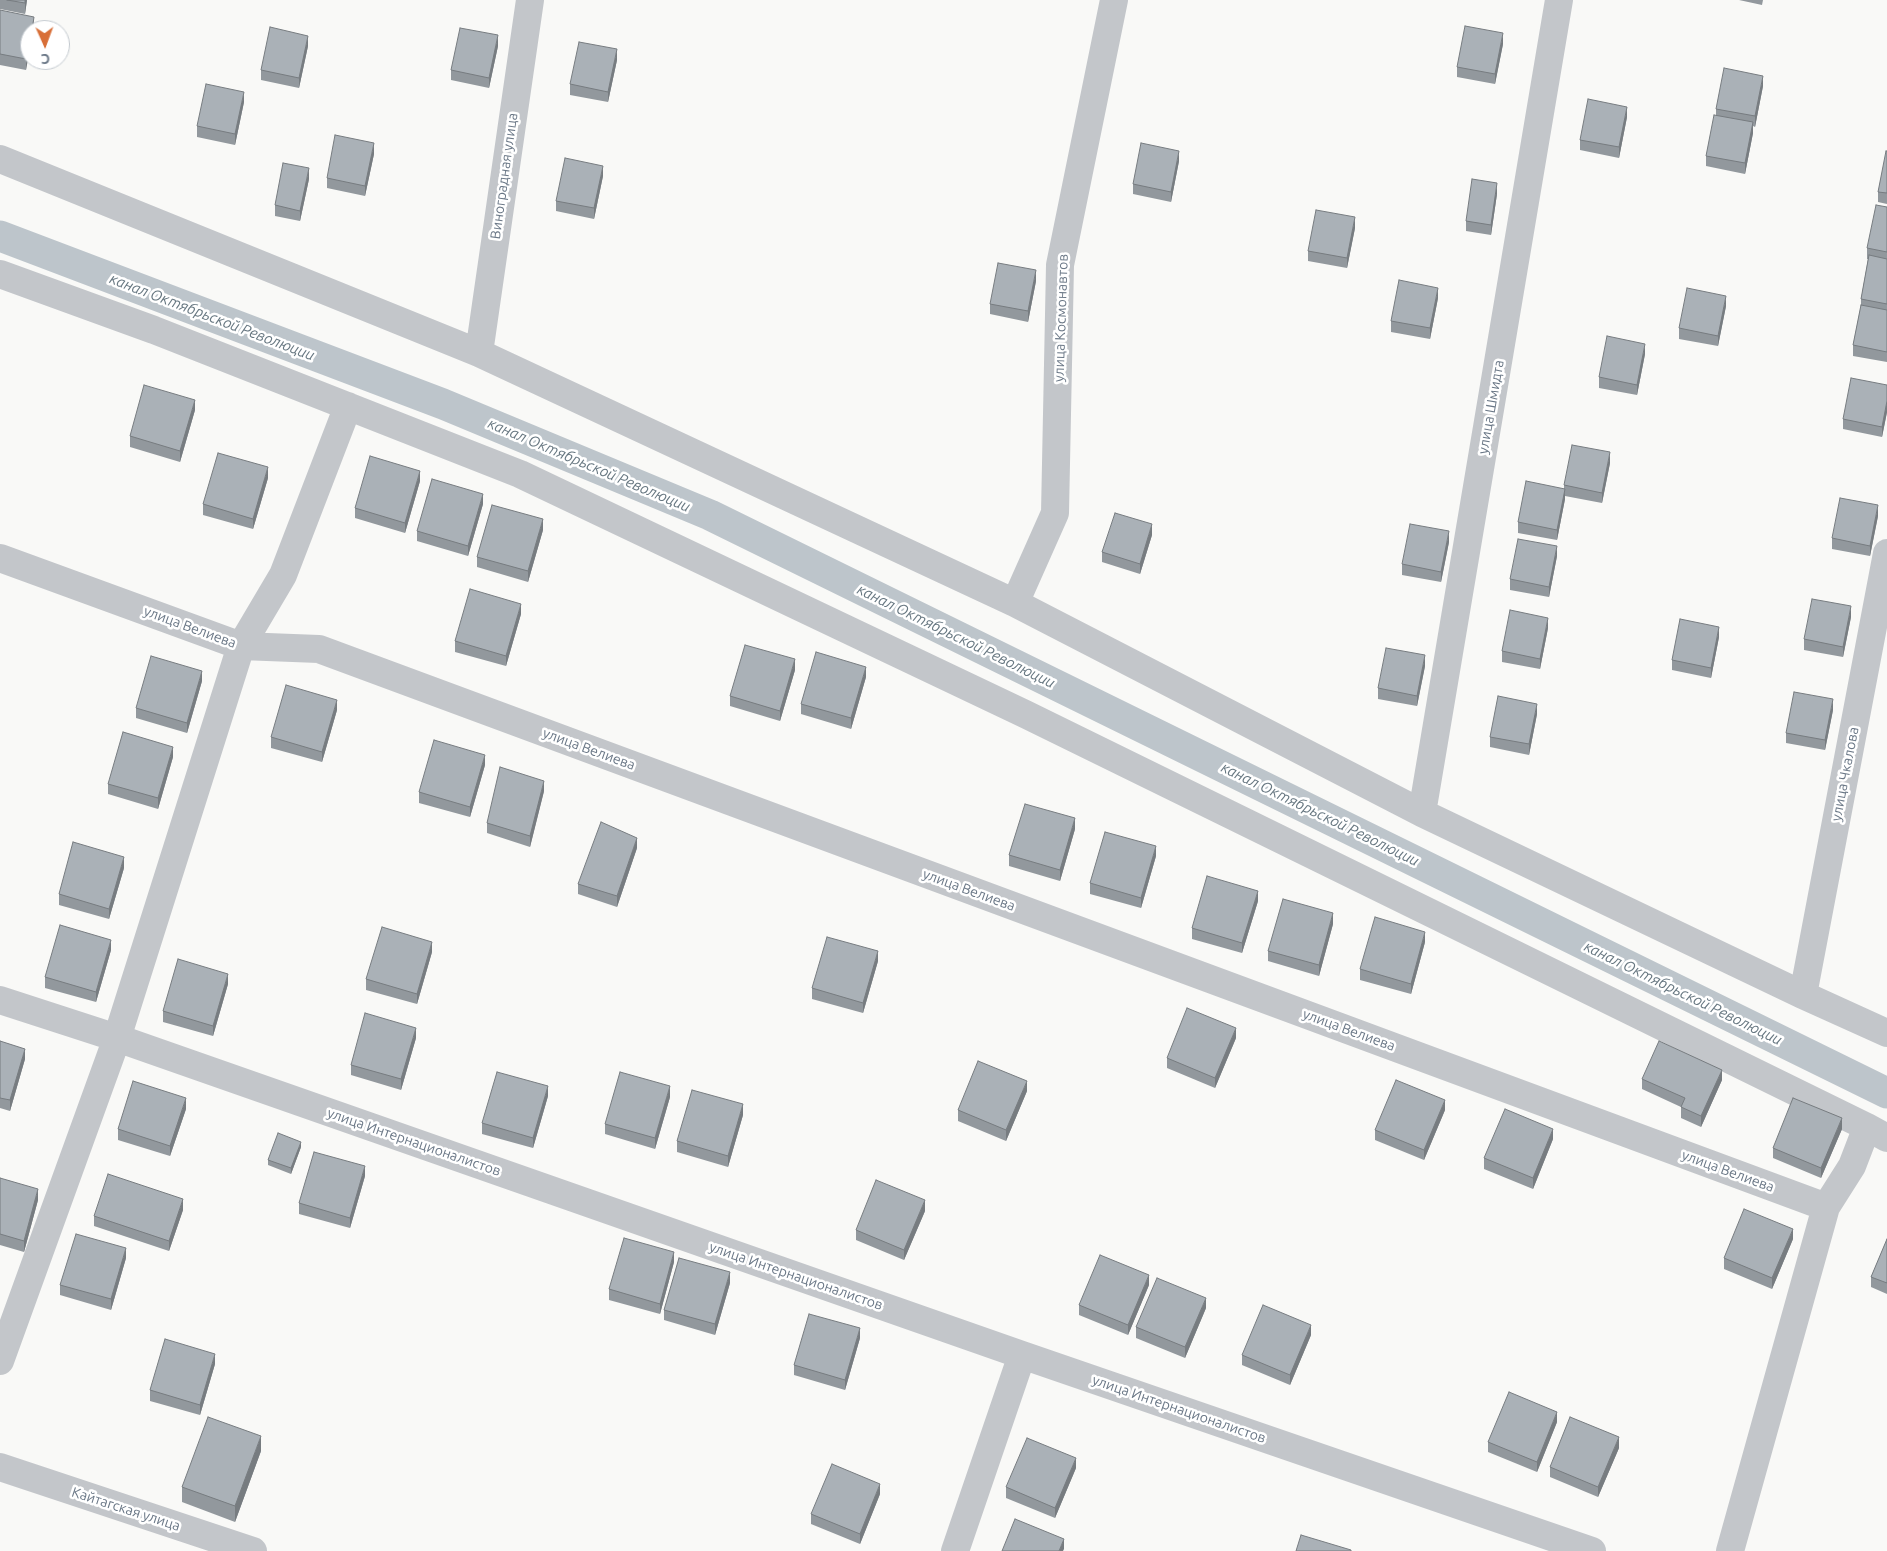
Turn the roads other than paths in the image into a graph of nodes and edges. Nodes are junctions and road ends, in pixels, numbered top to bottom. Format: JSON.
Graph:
{"nodes":[{"id":1,"x":530,"y":0,"type":"edge"},
{"id":2,"x":1114,"y":0,"type":"edge"},
{"id":3,"x":1560,"y":0,"type":"edge"},
{"id":4,"x":0,"y":159,"type":"edge"},
{"id":5,"x":0,"y":274,"type":"edge"},
{"id":6,"x":479,"y":353,"type":"junction"},
{"id":7,"x":348,"y":406,"type":"junction"},
{"id":8,"x":1887,"y":553,"type":"edge"},
{"id":9,"x":0,"y":558,"type":"edge"},
{"id":10,"x":1015,"y":603,"type":"junction"},
{"id":11,"x":241,"y":646,"type":"junction"},
{"id":12,"x":1422,"y":813,"type":"junction"},
{"id":13,"x":1803,"y":995,"type":"junction"},
{"id":14,"x":0,"y":1000,"type":"edge"},
{"id":15,"x":1887,"y":1033,"type":"edge"},
{"id":16,"x":116,"y":1038,"type":"junction"},
{"id":17,"x":1877,"y":1133,"type":"edge"},
{"id":18,"x":1826,"y":1207,"type":"junction"},
{"id":19,"x":1022,"y":1355,"type":"junction"},
{"id":20,"x":0,"y":1361,"type":"edge"},
{"id":21,"x":0,"y":1468,"type":"edge"},
{"id":22,"x":253,"y":1551,"type":"edge"},
{"id":23,"x":955,"y":1551,"type":"edge"},
{"id":24,"x":1592,"y":1551,"type":"edge"},
{"id":25,"x":1730,"y":1551,"type":"edge"}],
"edges":[{"from":1,"to":6,"type":"street","name":"Виноградная улица"},
{"from":2,"to":10,"type":"street","name":"улица Космонавтов"},
{"from":3,"to":12,"type":"street","name":"улица Шмидта"},
{"from":4,"to":6,"type":"street"},
{"from":5,"to":7,"type":"street"},
{"from":6,"to":10,"type":"street"},
{"from":7,"to":11,"type":"street"},
{"from":7,"to":17,"type":"street"},
{"from":8,"to":13,"type":"street","name":"улица Чкалова"},
{"from":9,"to":11,"type":"street","name":"улица Велиева"},
{"from":10,"to":12,"type":"street"},
{"from":11,"to":16,"type":"street"},
{"from":11,"to":18,"type":"street","name":"улица Велиева"},
{"from":12,"to":13,"type":"street"},
{"from":13,"to":15,"type":"street"},
{"from":14,"to":16,"type":"street","name":"улица Интернационалистов"},
{"from":16,"to":19,"type":"street","name":"улица Интернационалистов"},
{"from":16,"to":20,"type":"street"},
{"from":17,"to":18,"type":"street"},
{"from":18,"to":25,"type":"street"},
{"from":19,"to":23,"type":"street"},
{"from":19,"to":24,"type":"street","name":"улица Интернационалистов"},
{"from":21,"to":22,"type":"street","name":"Кайтагская улица"}]}
